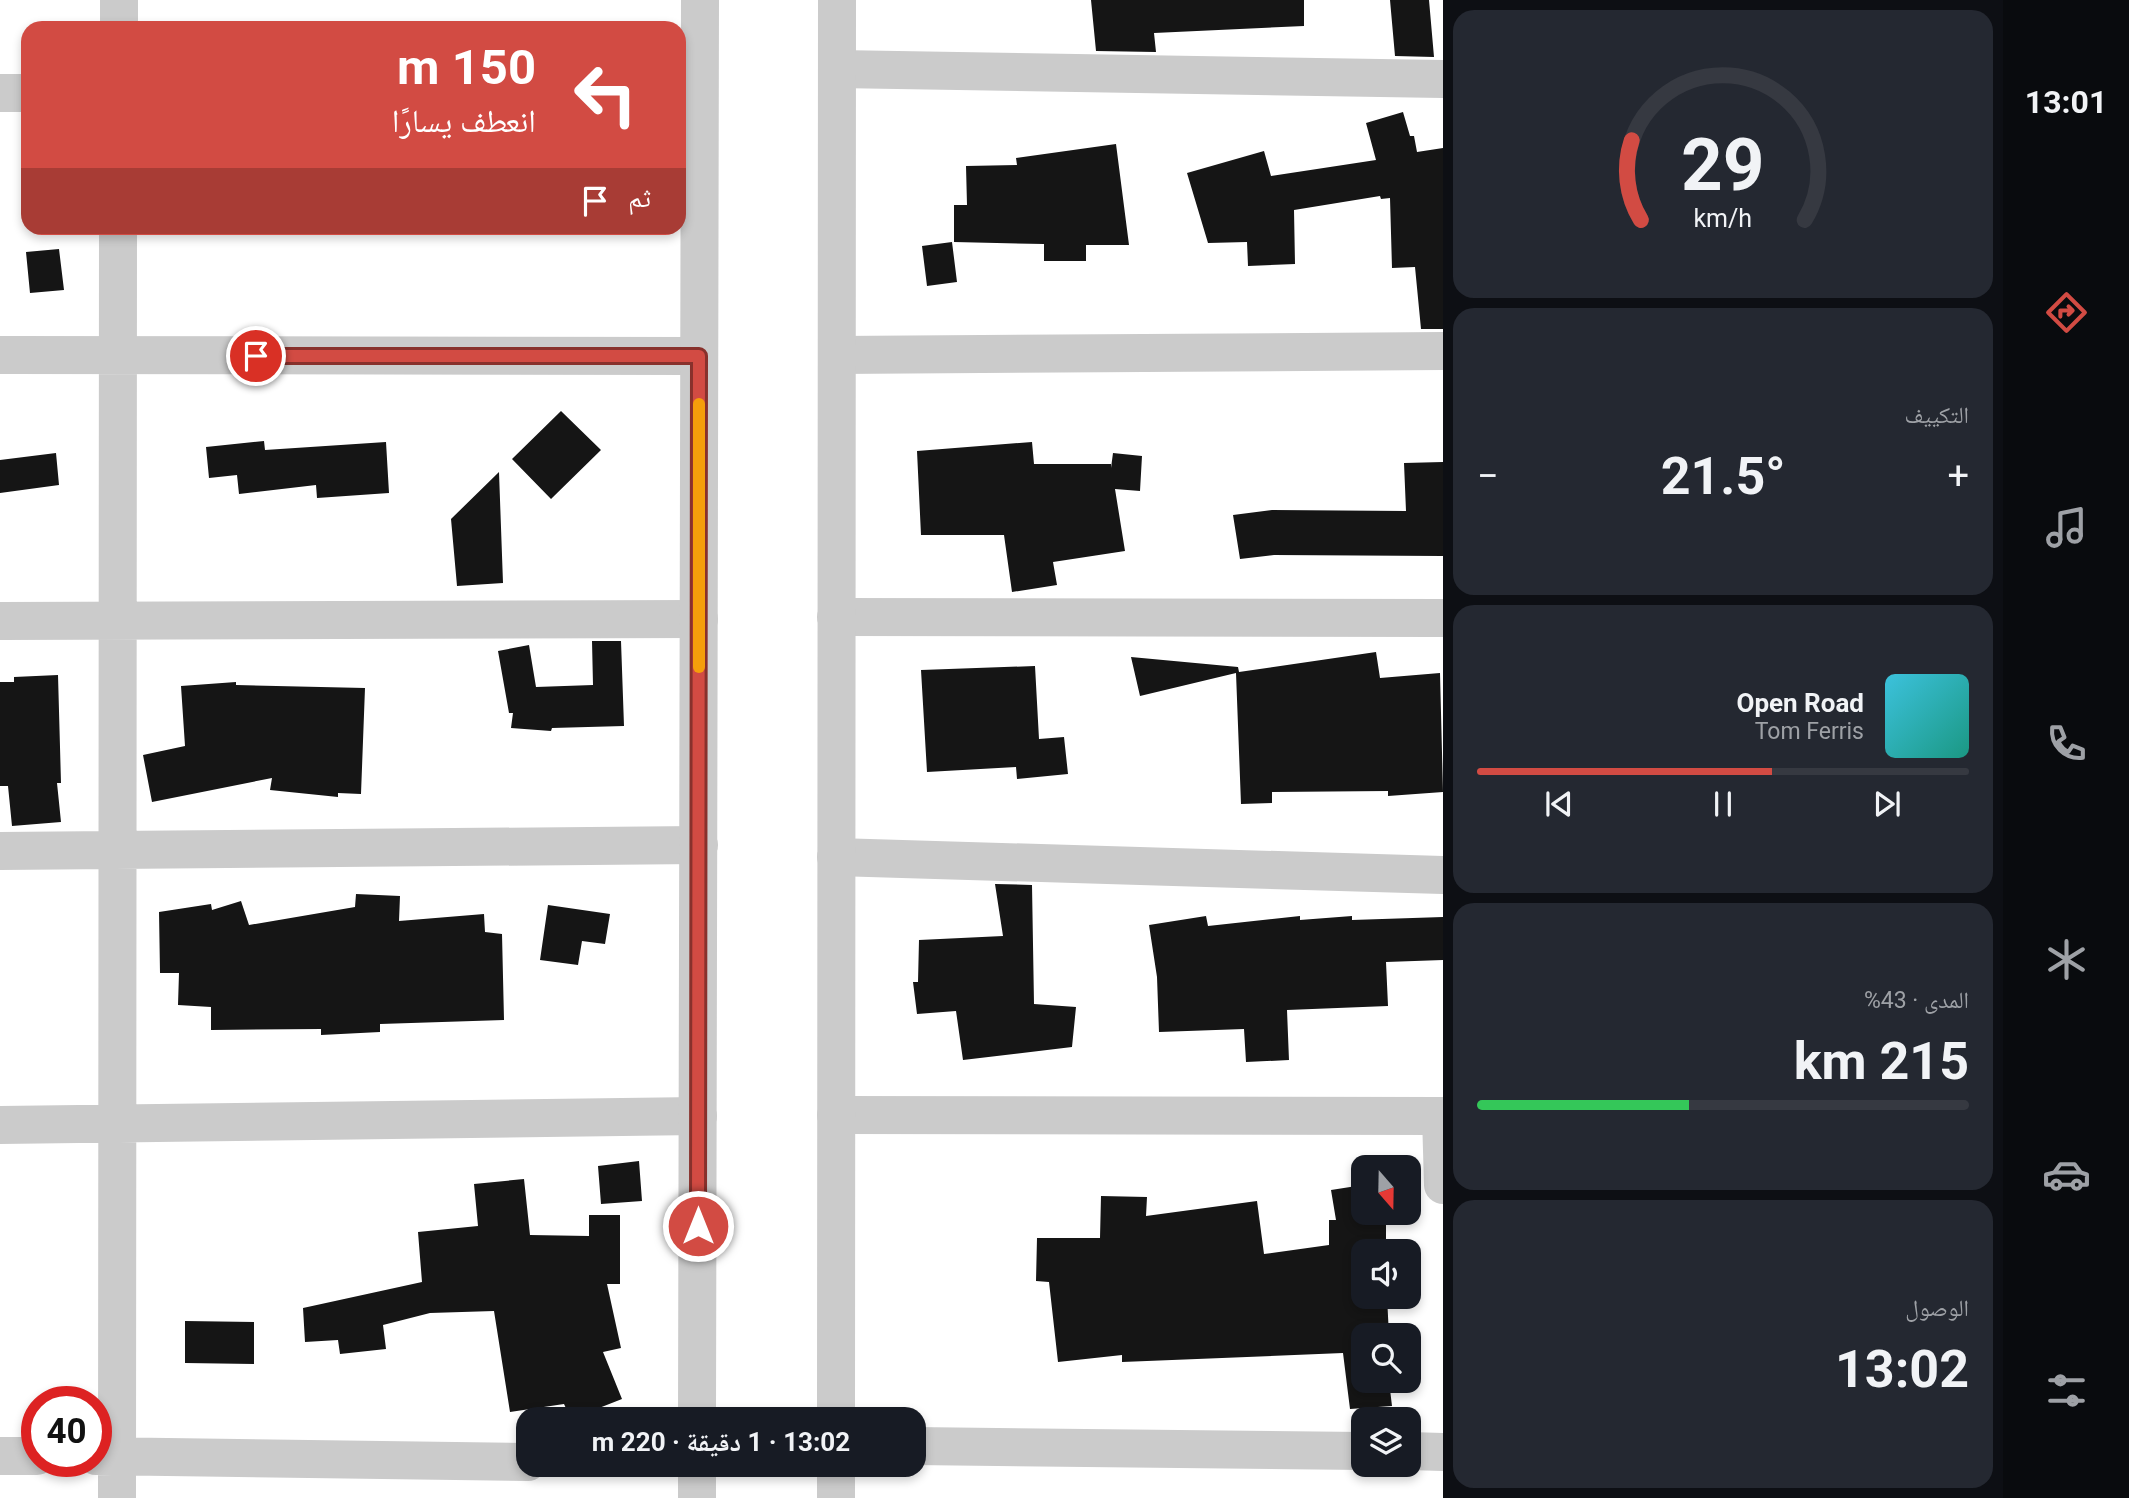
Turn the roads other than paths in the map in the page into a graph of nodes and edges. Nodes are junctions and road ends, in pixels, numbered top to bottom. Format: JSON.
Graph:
{"nodes":[{"id":1,"x":119,"y":0,"type":"edge"},
{"id":2,"x":699,"y":0,"type":"edge"},
{"id":3,"x":837,"y":0,"type":"edge"},
{"id":4,"x":119,"y":21,"type":"edge"},
{"id":5,"x":836,"y":69,"type":"junction"},
{"id":6,"x":1443,"y":79,"type":"edge"},
{"id":7,"x":0,"y":93,"type":"edge"},
{"id":8,"x":21,"y":93,"type":"edge"},
{"id":9,"x":689,"y":110,"type":"edge"},
{"id":10,"x":118,"y":235,"type":"edge"},
{"id":11,"x":1443,"y":351,"type":"edge"},
{"id":12,"x":0,"y":355,"type":"edge"},
{"id":13,"x":118,"y":355,"type":"junction"},
{"id":14,"x":837,"y":355,"type":"junction"},
{"id":15,"x":699,"y":356,"type":"junction"},
{"id":16,"x":836,"y":617,"type":"junction"},
{"id":17,"x":1443,"y":618,"type":"edge"},
{"id":18,"x":699,"y":619,"type":"junction"},
{"id":19,"x":0,"y":621,"type":"edge"},
{"id":20,"x":118,"y":621,"type":"junction"},
{"id":21,"x":699,"y":845,"type":"junction"},
{"id":22,"x":118,"y":850,"type":"junction"},
{"id":23,"x":0,"y":852,"type":"edge"},
{"id":24,"x":836,"y":857,"type":"junction"},
{"id":25,"x":1443,"y":875,"type":"edge"},
{"id":26,"x":836,"y":1115,"type":"junction"},
{"id":27,"x":698,"y":1116,"type":"junction"},
{"id":28,"x":1442,"y":1116,"type":"edge"},
{"id":29,"x":117,"y":1124,"type":"junction"},
{"id":30,"x":0,"y":1125,"type":"edge"},
{"id":31,"x":1443,"y":1185,"type":"edge"},
{"id":32,"x":109,"y":1386,"type":"edge"},
{"id":33,"x":697,"y":1407,"type":"edge"},
{"id":34,"x":836,"y":1407,"type":"edge"},
{"id":35,"x":926,"y":1446,"type":"edge"},
{"id":36,"x":1351,"y":1451,"type":"edge"},
{"id":37,"x":1421,"y":1451,"type":"edge"},
{"id":38,"x":1443,"y":1452,"type":"edge"},
{"id":39,"x":0,"y":1456,"type":"edge"},
{"id":40,"x":21,"y":1456,"type":"edge"},
{"id":41,"x":112,"y":1456,"type":"edge"},
{"id":42,"x":516,"y":1462,"type":"edge"},
{"id":43,"x":112,"y":1477,"type":"edge"},
{"id":44,"x":697,"y":1477,"type":"edge"},
{"id":45,"x":836,"y":1477,"type":"edge"},
{"id":46,"x":117,"y":1498,"type":"edge"},
{"id":47,"x":697,"y":1498,"type":"edge"},
{"id":48,"x":836,"y":1498,"type":"edge"}],
"edges":[{"from":1,"to":4,"type":"street"},
{"from":2,"to":9,"type":"street"},
{"from":3,"to":5,"type":"street"},
{"from":5,"to":6,"type":"street"},
{"from":5,"to":14,"type":"street"},
{"from":7,"to":8,"type":"street"},
{"from":9,"to":15,"type":"street"},
{"from":10,"to":13,"type":"street"},
{"from":11,"to":14,"type":"street"},
{"from":12,"to":13,"type":"street"},
{"from":13,"to":15,"type":"street"},
{"from":13,"to":20,"type":"street"},
{"from":14,"to":16,"type":"street"},
{"from":15,"to":18,"type":"street"},
{"from":16,"to":17,"type":"street"},
{"from":16,"to":24,"type":"street"},
{"from":18,"to":20,"type":"street"},
{"from":18,"to":21,"type":"street"},
{"from":19,"to":20,"type":"street"},
{"from":20,"to":22,"type":"street"},
{"from":21,"to":22,"type":"street"},
{"from":21,"to":27,"type":"street"},
{"from":22,"to":23,"type":"street"},
{"from":22,"to":29,"type":"street"},
{"from":24,"to":25,"type":"street"},
{"from":24,"to":26,"type":"street"},
{"from":26,"to":28,"type":"street"},
{"from":26,"to":34,"type":"street"},
{"from":27,"to":29,"type":"street"},
{"from":27,"to":33,"type":"street"},
{"from":28,"to":31,"type":"street"},
{"from":29,"to":30,"type":"street"},
{"from":29,"to":32,"type":"street"},
{"from":35,"to":36,"type":"street"},
{"from":37,"to":38,"type":"street"},
{"from":39,"to":40,"type":"street"},
{"from":41,"to":42,"type":"street"},
{"from":43,"to":46,"type":"street"},
{"from":44,"to":47,"type":"street"},
{"from":45,"to":48,"type":"street"}]}
